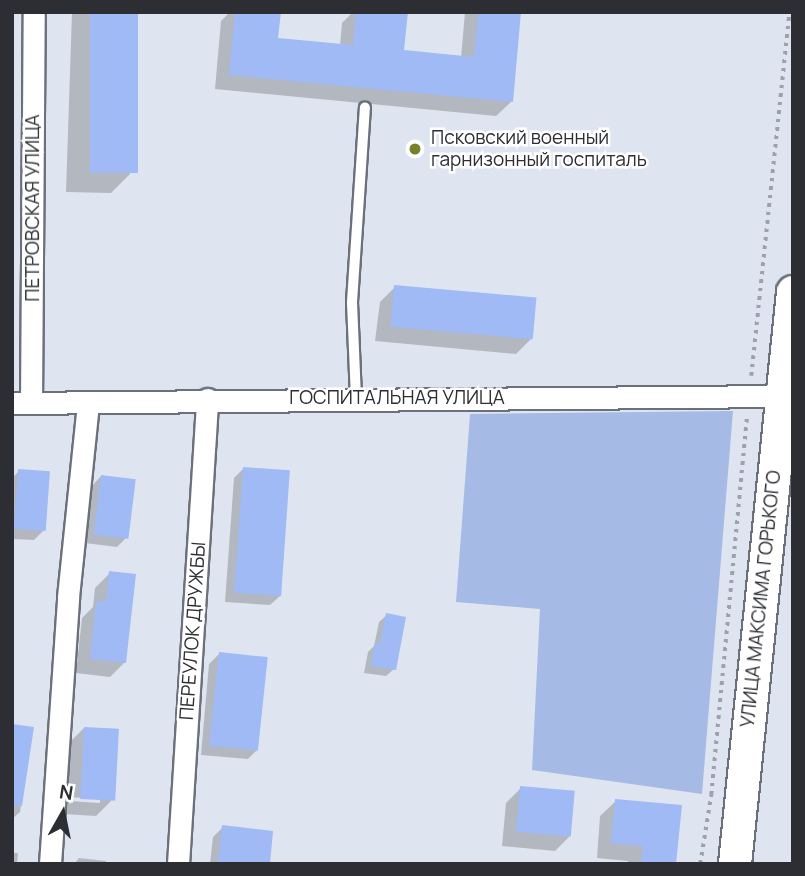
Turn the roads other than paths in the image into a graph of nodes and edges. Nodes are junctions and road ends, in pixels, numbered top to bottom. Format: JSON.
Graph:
{"nodes":[{"id":1,"x":34,"y":12,"type":"edge"},
{"id":2,"x":365,"y":107,"type":"dead end"},
{"id":3,"x":793,"y":292,"type":"edge"},
{"id":4,"x":781,"y":396,"type":"junction"},
{"id":5,"x":356,"y":398,"type":"junction"},
{"id":6,"x":207,"y":399,"type":"junction"},
{"id":7,"x":88,"y":402,"type":"junction"},
{"id":8,"x":22,"y":403,"type":"edge"},
{"id":9,"x":50,"y":864,"type":"edge"},
{"id":10,"x":178,"y":864,"type":"edge"},
{"id":11,"x":735,"y":864,"type":"edge"}],
"edges":[{"from":1,"to":8,"type":"street","name":"ПЕТРОВСКАЯ УЛИЦА"},
{"from":2,"to":5,"type":"lane"},
{"from":3,"to":4,"type":"main road","name":"УЛИЦА МАКСИМА ГОРЬКОГО"},
{"from":4,"to":5,"type":"street","name":"ГОСПИТАЛЬНАЯ УЛИЦА"},
{"from":4,"to":11,"type":"main road","name":"УЛИЦА МАКСИМА ГОРЬКОГО"},
{"from":5,"to":6,"type":"street","name":"ГОСПИТАЛЬНАЯ УЛИЦА"},
{"from":6,"to":7,"type":"street","name":"ГОСПИТАЛЬНАЯ УЛИЦА"},
{"from":6,"to":10,"type":"street","name":"ПЕРЕУЛОК ДРУЖБЫ"},
{"from":7,"to":8,"type":"street","name":"ГОСПИТАЛЬНАЯ УЛИЦА"},
{"from":7,"to":9,"type":"street"}]}
